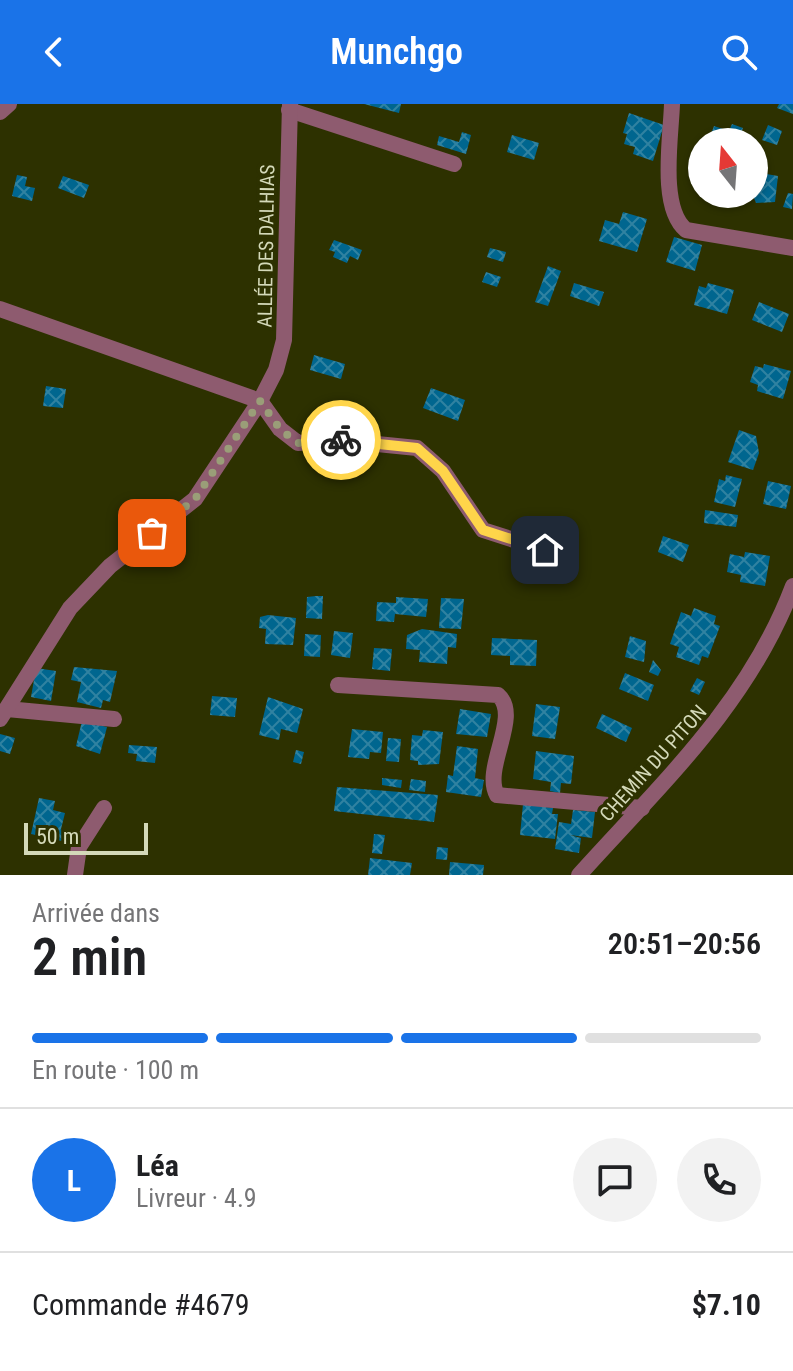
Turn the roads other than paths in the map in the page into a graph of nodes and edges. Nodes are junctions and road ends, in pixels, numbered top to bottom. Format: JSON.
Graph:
{"nodes":[{"id":1,"x":9,"y":104,"type":"edge"},
{"id":2,"x":672,"y":104,"type":"edge"},
{"id":3,"x":290,"y":107,"type":"edge"},
{"id":4,"x":0,"y":112,"type":"edge"},
{"id":5,"x":454,"y":164,"type":"dead end"},
{"id":6,"x":793,"y":248,"type":"edge"},
{"id":7,"x":0,"y":309,"type":"edge"},
{"id":8,"x":260,"y":401,"type":"junction"},
{"id":9,"x":545,"y":550,"type":"dead end"},
{"id":10,"x":793,"y":586,"type":"edge"},
{"id":11,"x":338,"y":685,"type":"dead end"},
{"id":12,"x":4,"y":714,"type":"edge"},
{"id":13,"x":114,"y":719,"type":"dead end"},
{"id":14,"x":104,"y":808,"type":"dead end"},
{"id":15,"x":642,"y":808,"type":"junction"},
{"id":16,"x":75,"y":875,"type":"edge"},
{"id":17,"x":579,"y":875,"type":"edge"}],
"edges":[{"from":1,"to":4,"type":"street"},
{"from":2,"to":6,"type":"street"},
{"from":3,"to":5,"type":"street"},
{"from":3,"to":8,"type":"street","name":"ALLÉE DES DALHIAS"},
{"from":7,"to":8,"type":"street"},
{"from":8,"to":9,"type":"street"},
{"from":8,"to":12,"type":"street","name":"ALLÉE DES DALHIAS"},
{"from":10,"to":15,"type":"street","name":"CHEMIN DU PITON"},
{"from":11,"to":15,"type":"street"},
{"from":12,"to":13,"type":"street"},
{"from":14,"to":16,"type":"street"},
{"from":15,"to":17,"type":"street","name":"CHEMIN DU PITON"}]}
